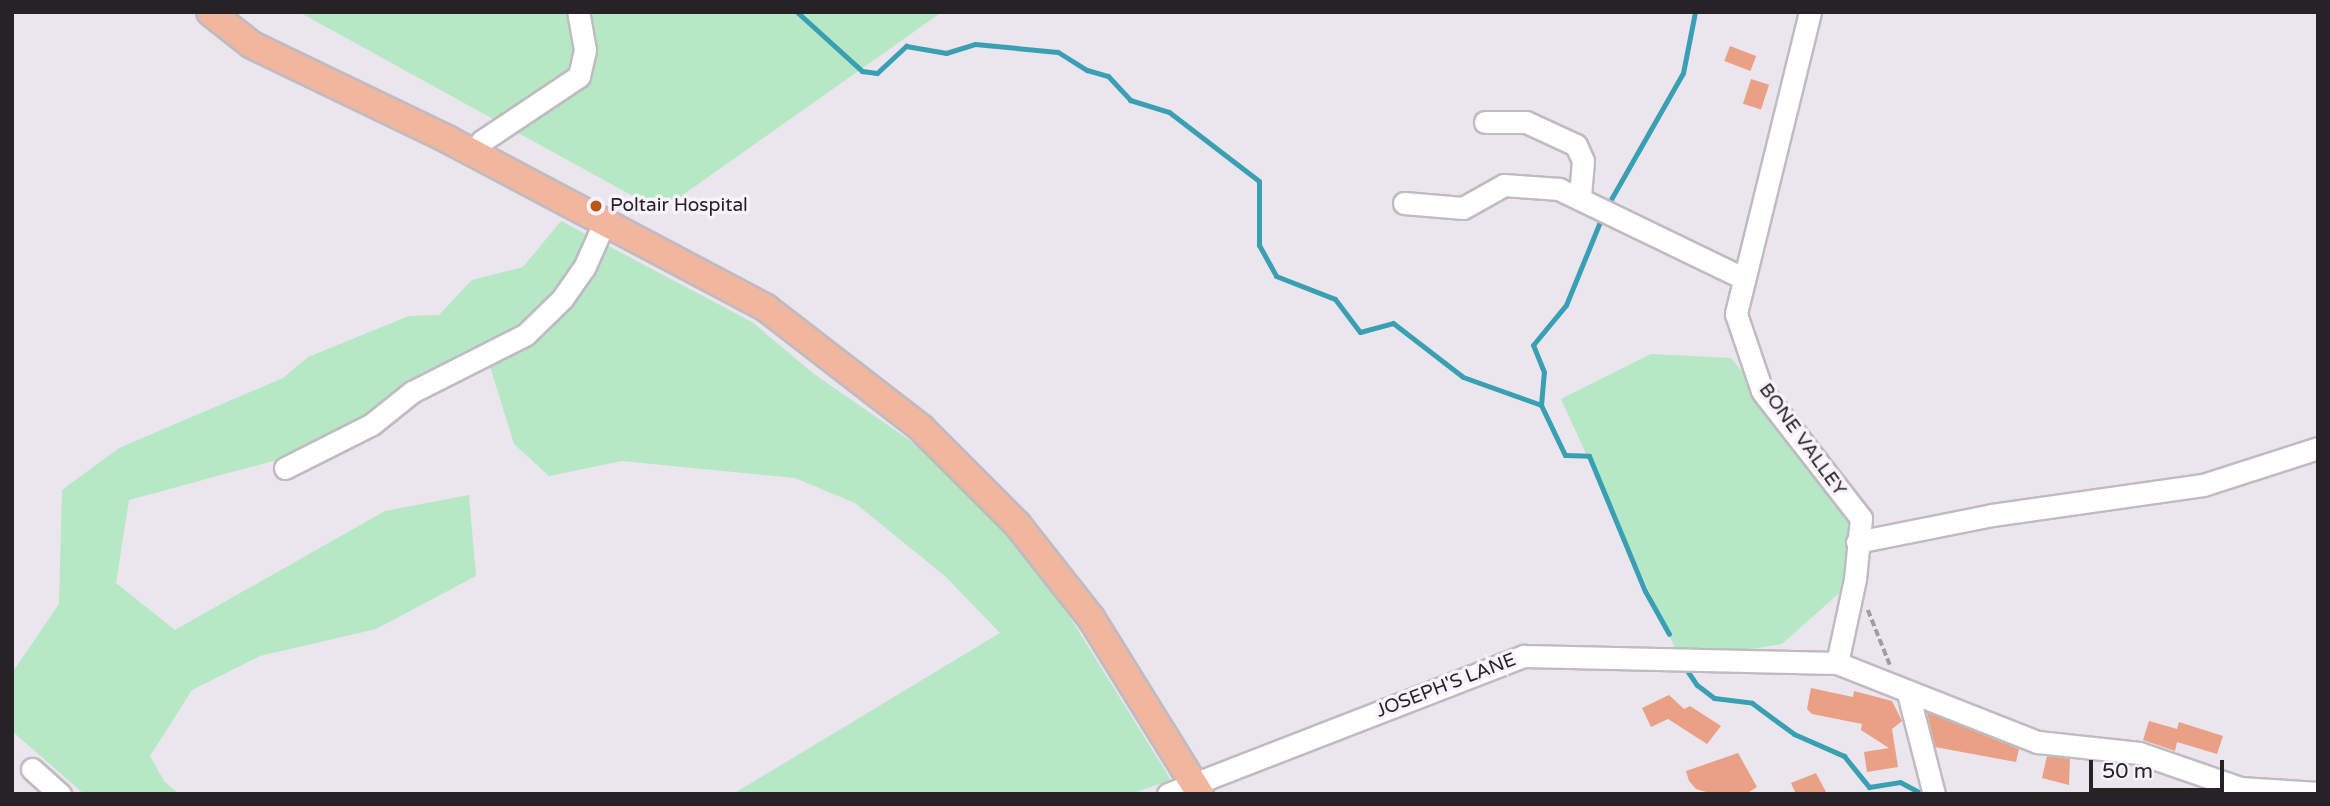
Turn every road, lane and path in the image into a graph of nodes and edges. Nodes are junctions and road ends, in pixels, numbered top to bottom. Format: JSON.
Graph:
{"nodes":[{"id":1,"x":210,"y":12,"type":"edge"},
{"id":2,"x":578,"y":12,"type":"edge"},
{"id":3,"x":1810,"y":12,"type":"edge"},
{"id":4,"x":1485,"y":122,"type":"dead end"},
{"id":5,"x":475,"y":154,"type":"junction"},
{"id":6,"x":1580,"y":197,"type":"junction"},
{"id":7,"x":1404,"y":203,"type":"dead end"},
{"id":8,"x":604,"y":223,"type":"junction"},
{"id":9,"x":1743,"y":278,"type":"junction"},
{"id":10,"x":2318,"y":447,"type":"edge"},
{"id":11,"x":285,"y":468,"type":"dead end"},
{"id":12,"x":1857,"y":542,"type":"junction"},
{"id":13,"x":1855,"y":579,"type":"junction"},
{"id":14,"x":1837,"y":663,"type":"junction"},
{"id":15,"x":1893,"y":673,"type":"dead end"},
{"id":16,"x":1908,"y":693,"type":"junction"},
{"id":17,"x":32,"y":769,"type":"dead end"},
{"id":18,"x":1197,"y":789,"type":"edge"},
{"id":19,"x":2239,"y":791,"type":"edge"},
{"id":20,"x":2318,"y":793,"type":"edge"},
{"id":21,"x":60,"y":794,"type":"edge"},
{"id":22,"x":1168,"y":794,"type":"edge"},
{"id":23,"x":1934,"y":794,"type":"edge"}],
"edges":[{"from":1,"to":5,"type":"main road"},
{"from":2,"to":5,"type":"street"},
{"from":3,"to":9,"type":"street","name":"BONE VALLEY"},
{"from":4,"to":6,"type":"street"},
{"from":5,"to":8,"type":"main road"},
{"from":6,"to":7,"type":"street"},
{"from":6,"to":9,"type":"street"},
{"from":8,"to":11,"type":"street"},
{"from":8,"to":18,"type":"main road"},
{"from":9,"to":12,"type":"street","name":"BONE VALLEY"},
{"from":10,"to":12,"type":"street"},
{"from":12,"to":13,"type":"street","name":"BONE VALLEY"},
{"from":13,"to":14,"type":"street","name":"BONE VALLEY"},
{"from":13,"to":15,"type":"path"},
{"from":14,"to":16,"type":"street"},
{"from":14,"to":18,"type":"street","name":"JOSEPH'S LANE"},
{"from":16,"to":19,"type":"street"},
{"from":16,"to":23,"type":"street"},
{"from":17,"to":21,"type":"street"},
{"from":18,"to":22,"type":"street","name":"JOSEPH'S LANE"},
{"from":19,"to":20,"type":"street"}]}
